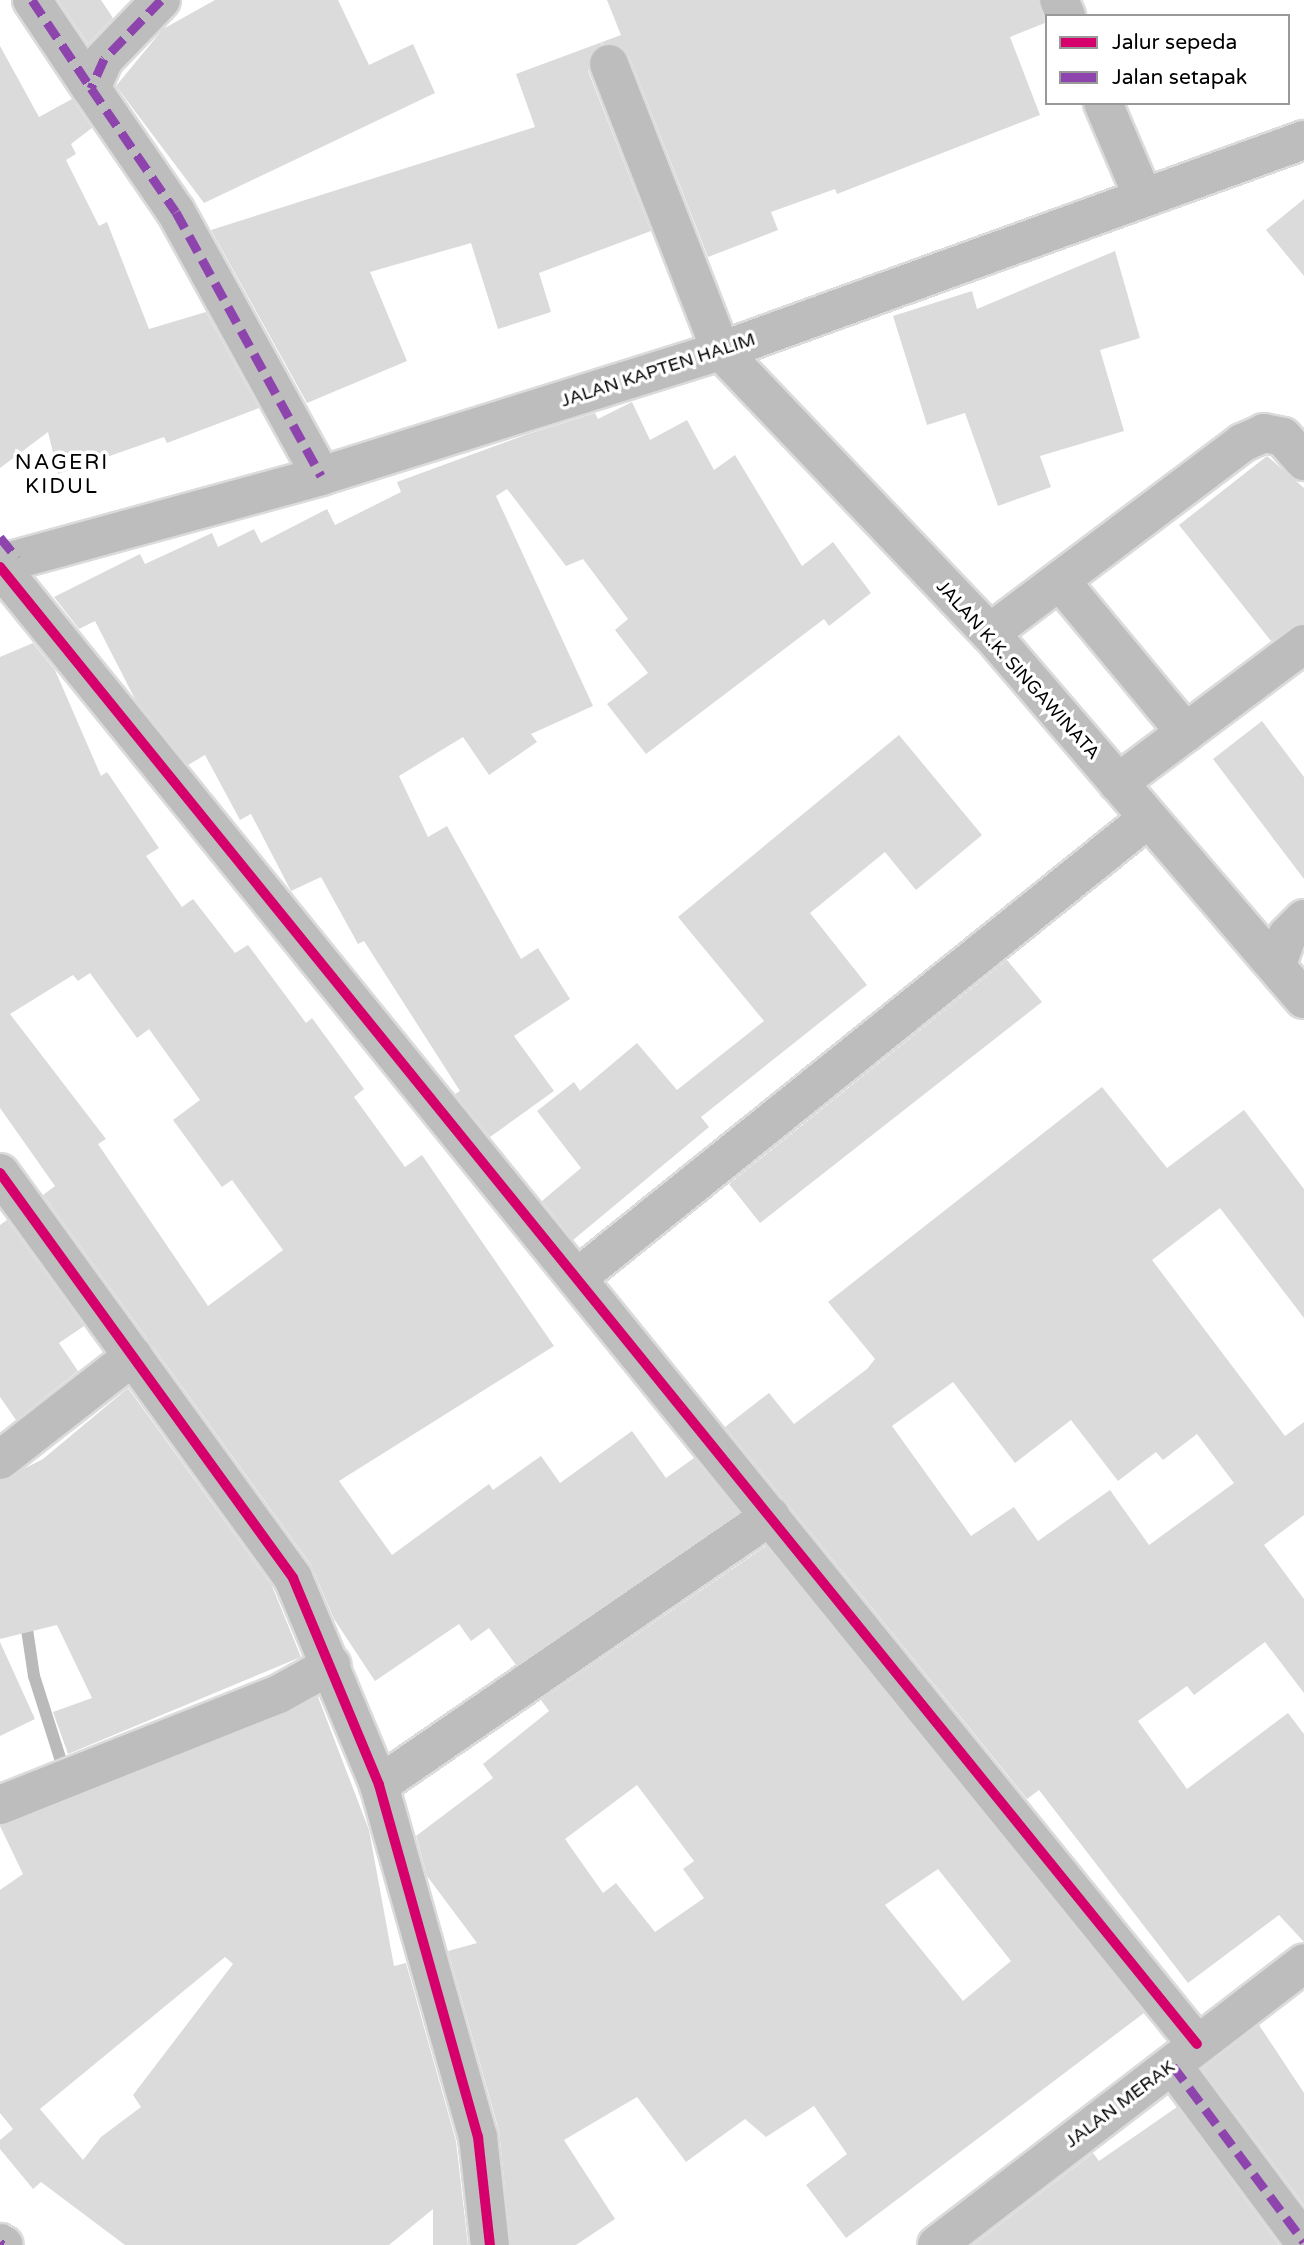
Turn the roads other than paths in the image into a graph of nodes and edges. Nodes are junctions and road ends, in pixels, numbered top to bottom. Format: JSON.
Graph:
{"nodes":[{"id":1,"x":32,"y":0,"type":"edge"},
{"id":2,"x":161,"y":0,"type":"edge"},
{"id":3,"x":609,"y":64,"type":"dead end"},
{"id":4,"x":91,"y":88,"type":"junction"},
{"id":5,"x":1104,"y":105,"type":"edge"},
{"id":6,"x":1304,"y":139,"type":"edge"},
{"id":7,"x":1143,"y":197,"type":"junction"},
{"id":8,"x":721,"y":351,"type":"junction"},
{"id":9,"x":1304,"y":461,"type":"edge"},
{"id":10,"x":321,"y":476,"type":"junction"},
{"id":11,"x":4,"y":556,"type":"edge"},
{"id":12,"x":1060,"y":581,"type":"junction"},
{"id":13,"x":990,"y":634,"type":"junction"},
{"id":14,"x":1304,"y":644,"type":"edge"},
{"id":15,"x":1186,"y":733,"type":"junction"},
{"id":16,"x":1118,"y":783,"type":"junction"},
{"id":17,"x":1146,"y":820,"type":"junction"},
{"id":18,"x":1304,"y":919,"type":"edge"},
{"id":19,"x":1277,"y":964,"type":"junction"},
{"id":20,"x":1304,"y":999,"type":"edge"},
{"id":21,"x":0,"y":1173,"type":"edge"},
{"id":22,"x":577,"y":1278,"type":"junction"},
{"id":23,"x":133,"y":1356,"type":"junction"},
{"id":24,"x":0,"y":1460,"type":"edge"},
{"id":25,"x":771,"y":1516,"type":"junction"},
{"id":26,"x":331,"y":1665,"type":"junction"},
{"id":27,"x":379,"y":1785,"type":"junction"},
{"id":28,"x":0,"y":1805,"type":"edge"},
{"id":29,"x":1304,"y":1963,"type":"edge"},
{"id":30,"x":1185,"y":2055,"type":"junction"},
{"id":31,"x":1304,"y":2242,"type":"edge"},
{"id":32,"x":490,"y":2245,"type":"edge"},
{"id":33,"x":937,"y":2245,"type":"edge"}],
"edges":[{"from":1,"to":4,"type":"street"},
{"from":2,"to":4,"type":"street"},
{"from":3,"to":8,"type":"street"},
{"from":4,"to":10,"type":"street"},
{"from":5,"to":7,"type":"street"},
{"from":6,"to":7,"type":"street","name":"JALAN KAPTEN HALIM"},
{"from":7,"to":8,"type":"street","name":"JALAN KAPTEN HALIM"},
{"from":8,"to":10,"type":"street","name":"JALAN KAPTEN HALIM"},
{"from":8,"to":13,"type":"street","name":"JALAN K.K. SINGAWINATA"},
{"from":9,"to":12,"type":"street"},
{"from":10,"to":11,"type":"street","name":"JALAN KAPTEN HALIM"},
{"from":11,"to":22,"type":"street"},
{"from":12,"to":13,"type":"street"},
{"from":12,"to":15,"type":"street"},
{"from":13,"to":16,"type":"street","name":"JALAN K.K. SINGAWINATA"},
{"from":14,"to":15,"type":"street"},
{"from":15,"to":16,"type":"street"},
{"from":16,"to":17,"type":"street","name":"JALAN K.K. SINGAWINATA"},
{"from":17,"to":19,"type":"street","name":"JALAN K.K. SINGAWINATA"},
{"from":17,"to":22,"type":"street"},
{"from":18,"to":19,"type":"street"},
{"from":19,"to":20,"type":"street","name":"JALAN K.K. SINGAWINATA"},
{"from":21,"to":23,"type":"street"},
{"from":22,"to":25,"type":"street"},
{"from":23,"to":24,"type":"street"},
{"from":23,"to":26,"type":"street"},
{"from":25,"to":27,"type":"street"},
{"from":25,"to":30,"type":"street"},
{"from":26,"to":27,"type":"street"},
{"from":26,"to":28,"type":"street"},
{"from":27,"to":32,"type":"street"},
{"from":29,"to":30,"type":"street","name":"JALAN MERAK"},
{"from":30,"to":31,"type":"street"},
{"from":30,"to":33,"type":"street","name":"JALAN MERAK"}]}
